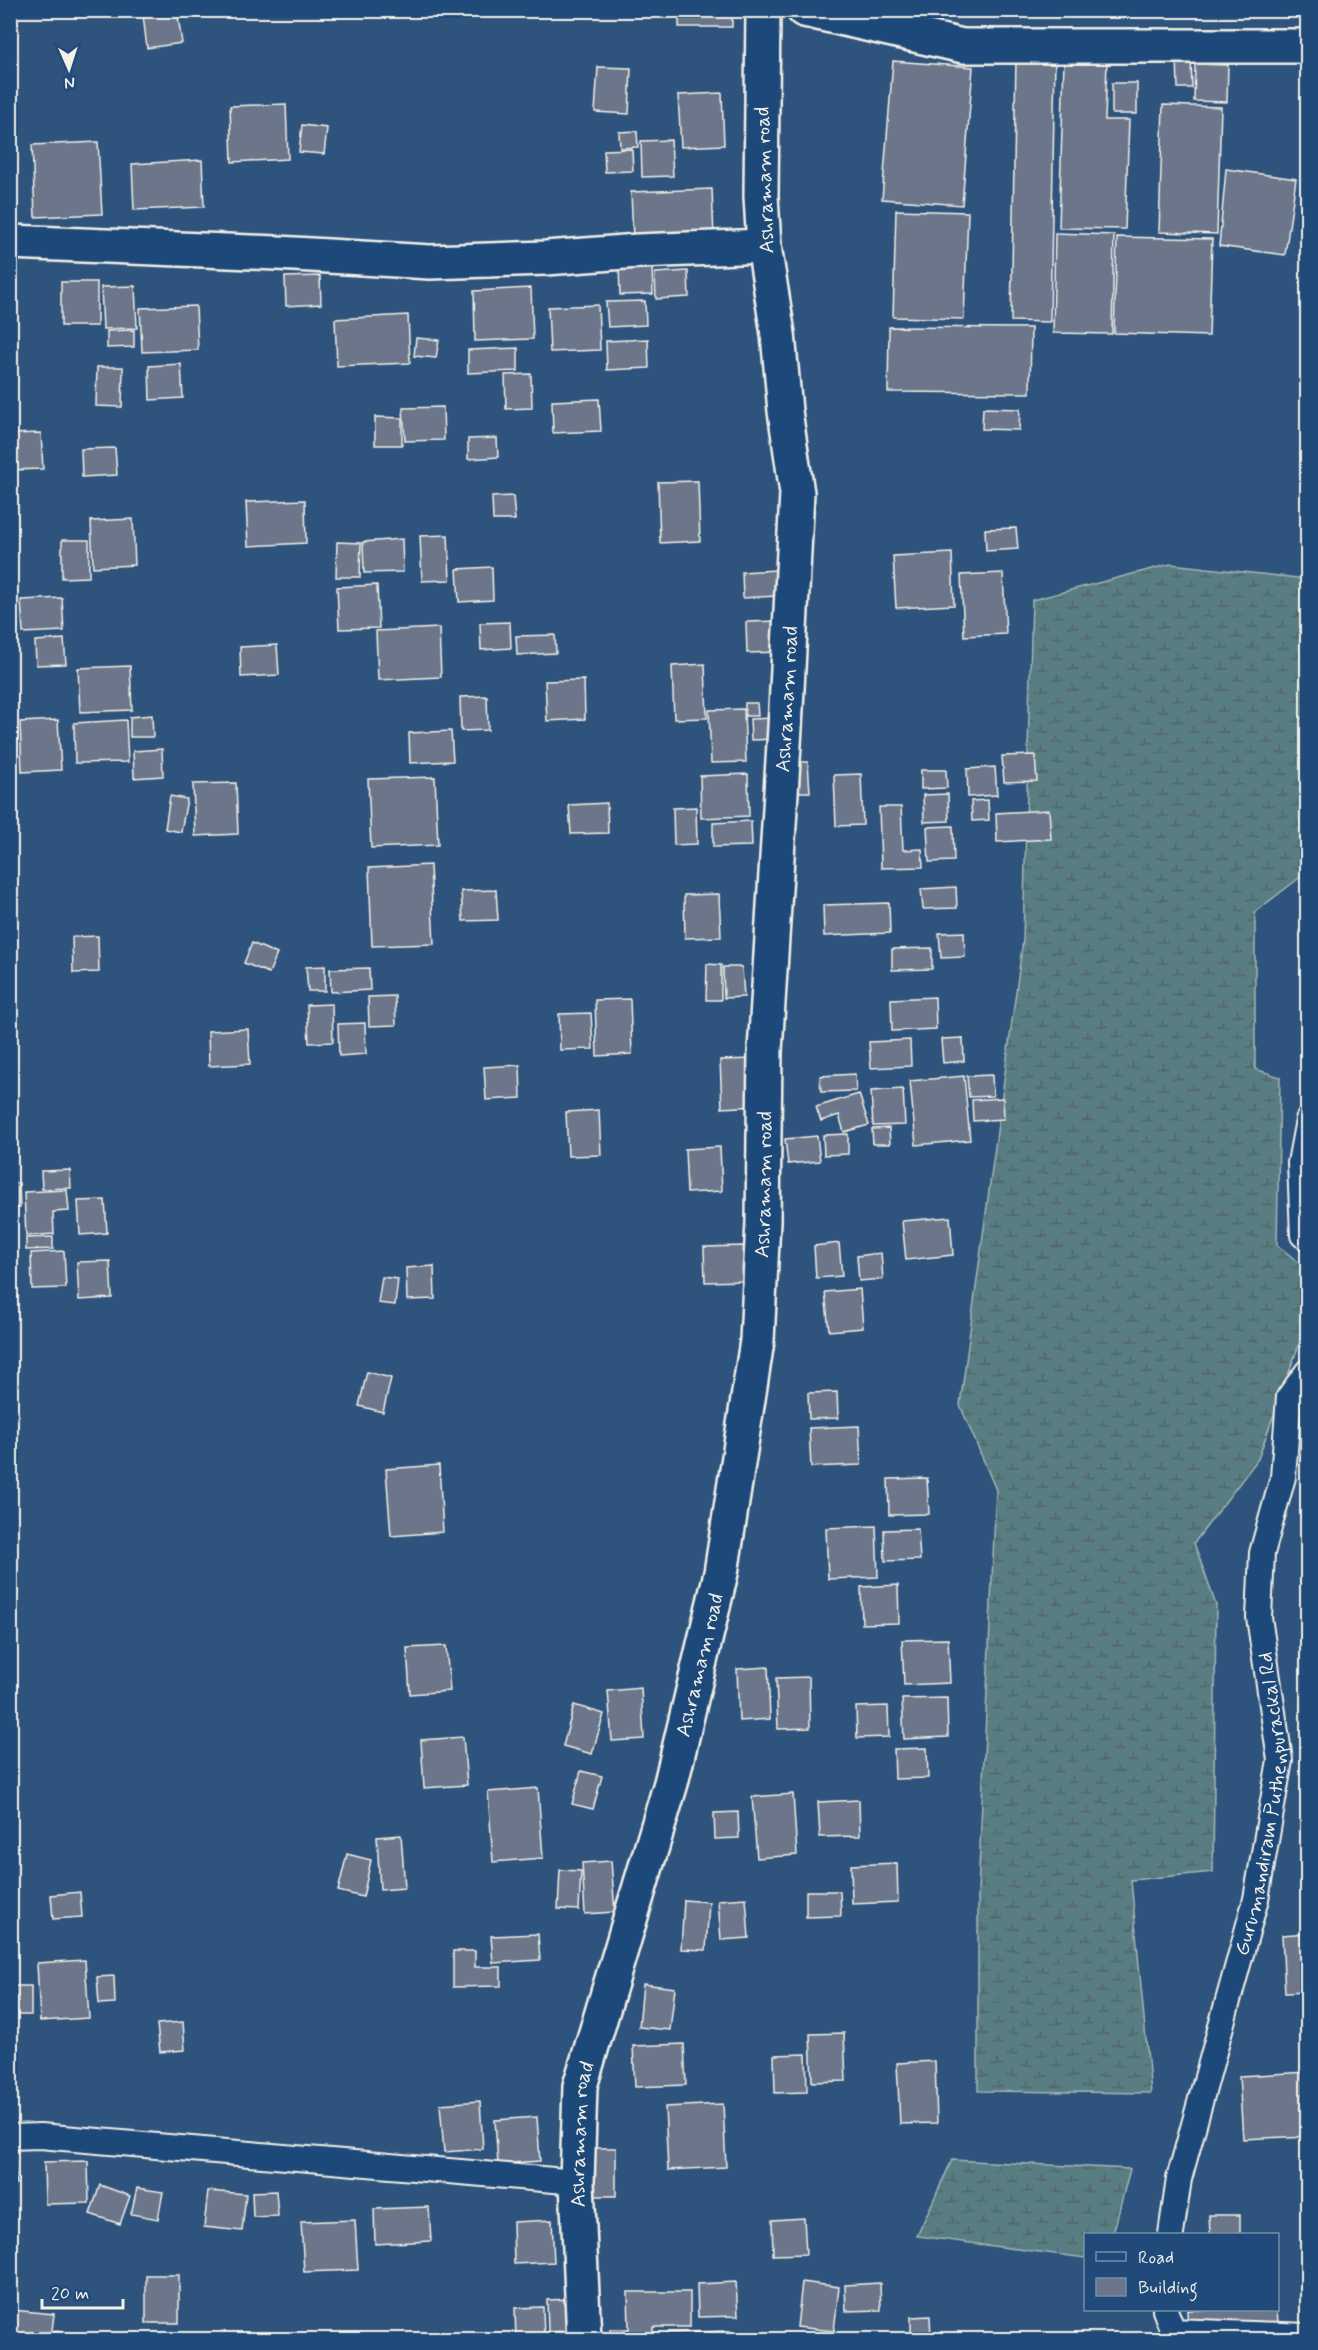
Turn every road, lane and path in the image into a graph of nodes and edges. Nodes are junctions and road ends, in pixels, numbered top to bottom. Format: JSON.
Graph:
{"nodes":[{"id":1,"x":763,"y":10,"type":"edge"},
{"id":2,"x":804,"y":10,"type":"edge"},
{"id":3,"x":1308,"y":46,"type":"edge"},
{"id":4,"x":10,"y":242,"type":"edge"},
{"id":5,"x":764,"y":246,"type":"junction"},
{"id":6,"x":1308,"y":1120,"type":"edge"},
{"id":7,"x":1308,"y":1238,"type":"edge"},
{"id":8,"x":1308,"y":1371,"type":"edge"},
{"id":9,"x":10,"y":2137,"type":"edge"},
{"id":10,"x":577,"y":2182,"type":"junction"},
{"id":11,"x":1171,"y":2233,"type":"edge"},
{"id":12,"x":1165,"y":2311,"type":"edge"},
{"id":13,"x":1308,"y":2336,"type":"edge"},
{"id":14,"x":584,"y":2340,"type":"edge"}],
"edges":[{"from":1,"to":5,"type":"main road","name":"Ashramam road"},
{"from":2,"to":3,"type":"main road"},
{"from":4,"to":5,"type":"main road"},
{"from":5,"to":10,"type":"main road","name":"Ashramam road"},
{"from":6,"to":7,"type":"street"},
{"from":8,"to":11,"type":"street","name":"Gurumandiram Puthenpurackal Rd"},
{"from":9,"to":10,"type":"street"},
{"from":10,"to":14,"type":"main road","name":"Ashramam road"},
{"from":12,"to":13,"type":"street"}]}
